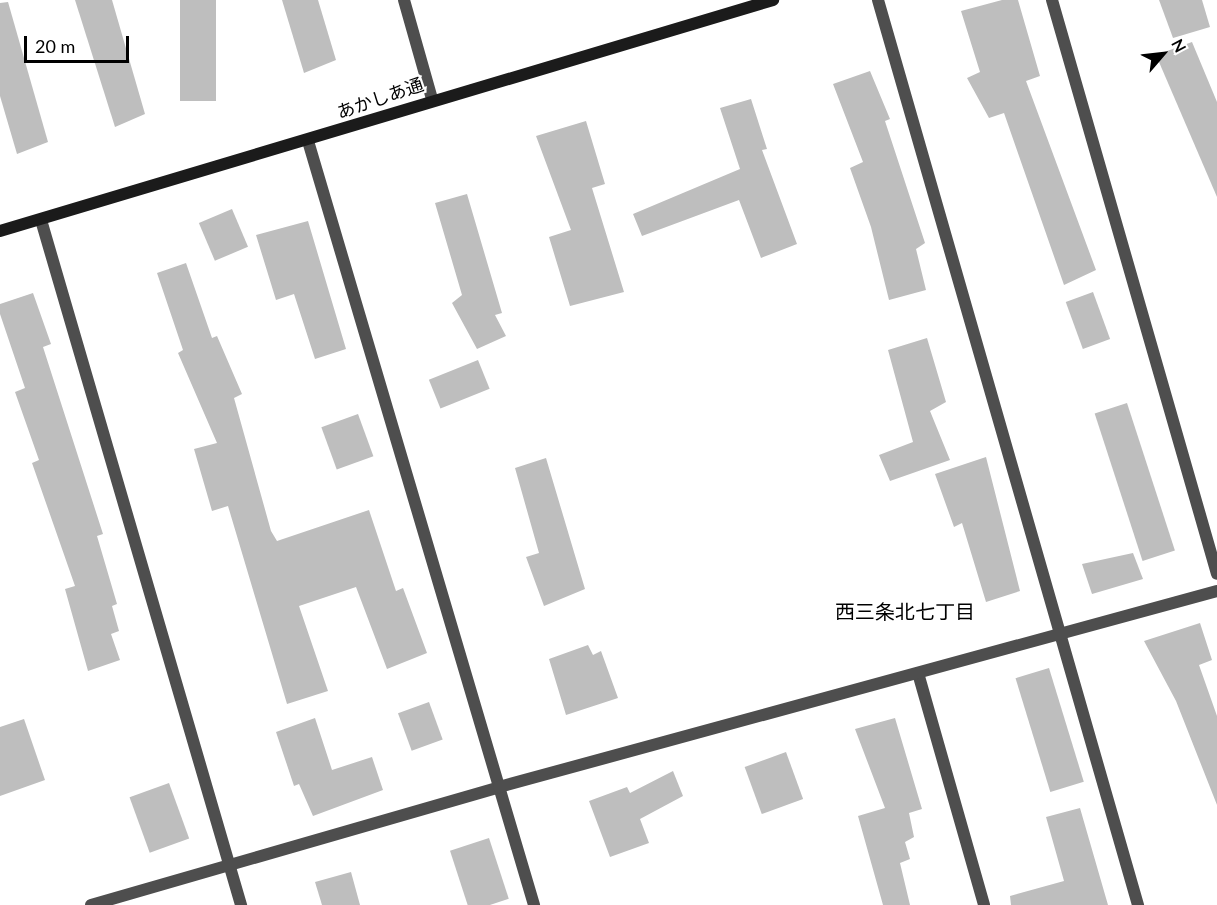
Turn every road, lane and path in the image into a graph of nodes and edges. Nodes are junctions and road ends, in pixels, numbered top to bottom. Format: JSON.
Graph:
{"nodes":[{"id":1,"x":404,"y":0,"type":"edge"},
{"id":2,"x":773,"y":0,"type":"edge"},
{"id":3,"x":878,"y":0,"type":"edge"},
{"id":4,"x":1052,"y":0,"type":"edge"},
{"id":5,"x":432,"y":99,"type":"junction"},
{"id":6,"x":308,"y":141,"type":"junction"},
{"id":7,"x":41,"y":220,"type":"junction"},
{"id":8,"x":0,"y":231,"type":"edge"},
{"id":9,"x":1217,"y":574,"type":"edge"},
{"id":10,"x":1217,"y":591,"type":"edge"},
{"id":11,"x":1062,"y":634,"type":"junction"},
{"id":12,"x":918,"y":673,"type":"junction"},
{"id":13,"x":499,"y":787,"type":"junction"},
{"id":14,"x":230,"y":867,"type":"junction"},
{"id":15,"x":91,"y":905,"type":"edge"},
{"id":16,"x":241,"y":905,"type":"edge"},
{"id":17,"x":534,"y":905,"type":"edge"},
{"id":18,"x":984,"y":905,"type":"edge"},
{"id":19,"x":1138,"y":905,"type":"edge"}],
"edges":[{"from":1,"to":5,"type":"street"},
{"from":2,"to":5,"type":"street","name":"あかしあ通"},
{"from":3,"to":11,"type":"street"},
{"from":4,"to":9,"type":"street"},
{"from":5,"to":6,"type":"street","name":"あかしあ通"},
{"from":6,"to":7,"type":"street","name":"あかしあ通"},
{"from":6,"to":13,"type":"street"},
{"from":7,"to":8,"type":"street","name":"あかしあ通"},
{"from":7,"to":14,"type":"street"},
{"from":10,"to":11,"type":"street"},
{"from":11,"to":12,"type":"street"},
{"from":11,"to":19,"type":"street"},
{"from":12,"to":13,"type":"street"},
{"from":12,"to":18,"type":"street"},
{"from":13,"to":14,"type":"street"},
{"from":13,"to":17,"type":"street"},
{"from":14,"to":15,"type":"street"},
{"from":14,"to":16,"type":"street"}]}
